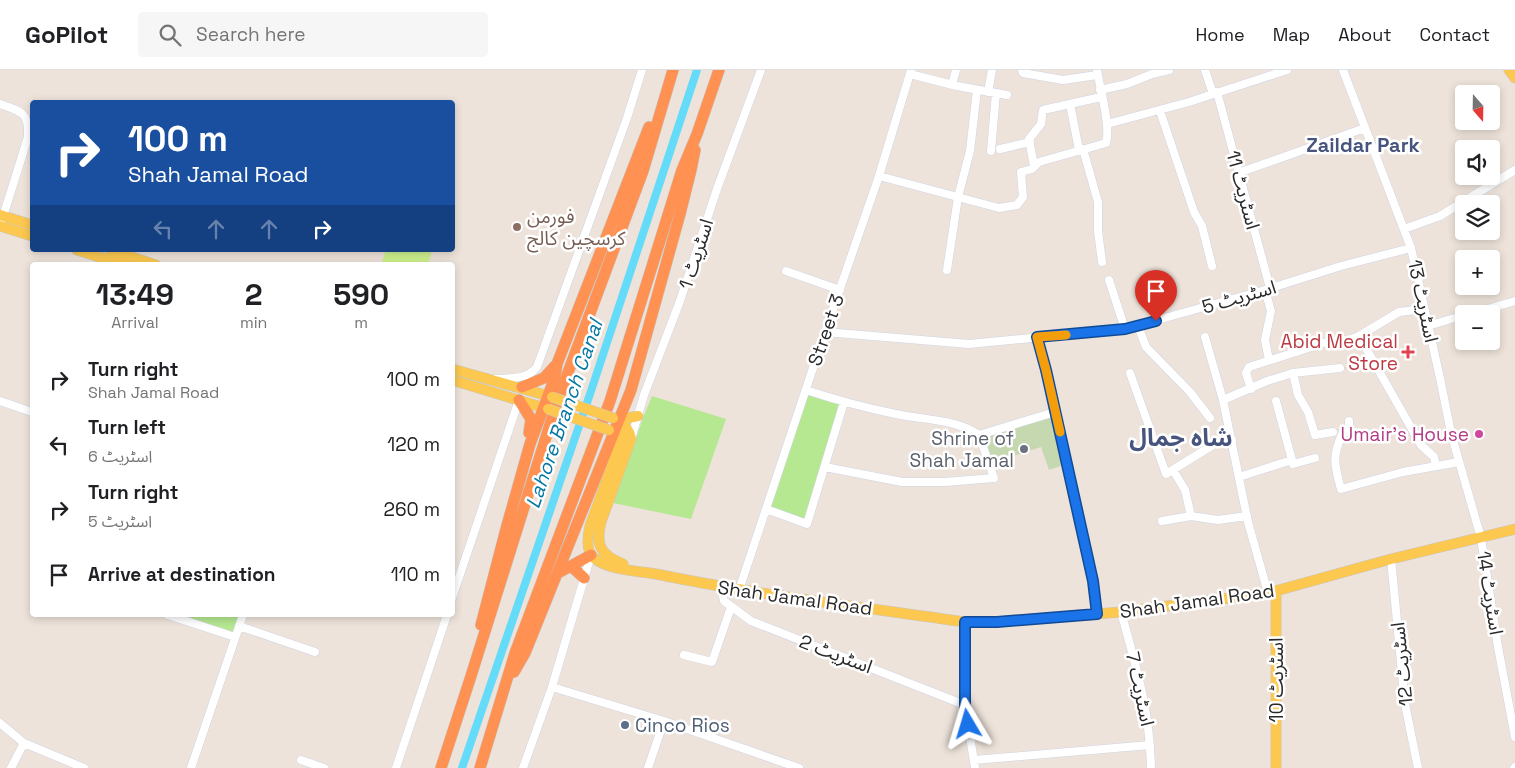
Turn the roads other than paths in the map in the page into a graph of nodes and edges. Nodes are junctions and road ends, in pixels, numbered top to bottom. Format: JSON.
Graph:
{"nodes":[{"id":1,"x":642,"y":70,"type":"edge"},
{"id":2,"x":672,"y":70,"type":"edge"},
{"id":3,"x":719,"y":70,"type":"edge"},
{"id":4,"x":760,"y":70,"type":"edge"},
{"id":5,"x":956,"y":70,"type":"edge"},
{"id":6,"x":992,"y":70,"type":"edge"},
{"id":7,"x":1022,"y":70,"type":"edge"},
{"id":8,"x":1169,"y":70,"type":"edge"},
{"id":9,"x":1205,"y":70,"type":"edge"},
{"id":10,"x":1287,"y":70,"type":"edge"},
{"id":11,"x":1343,"y":70,"type":"edge"},
{"id":12,"x":1509,"y":70,"type":"edge"},
{"id":13,"x":911,"y":72,"type":"edge"},
{"id":14,"x":1097,"y":72,"type":"edge"},
{"id":15,"x":1056,"y":74,"type":"edge"},
{"id":16,"x":1515,"y":78,"type":"edge"},
{"id":17,"x":952,"y":85,"type":"junction"},
{"id":18,"x":977,"y":90,"type":"junction"},
{"id":19,"x":992,"y":92,"type":"junction"},
{"id":20,"x":1215,"y":93,"type":"junction"},
{"id":21,"x":1101,"y":94,"type":"junction"},
{"id":22,"x":1007,"y":95,"type":"dead end"},
{"id":23,"x":0,"y":104,"type":"edge"},
{"id":24,"x":1070,"y":104,"type":"junction"},
{"id":25,"x":1160,"y":111,"type":"junction"},
{"id":26,"x":1107,"y":124,"type":"junction"},
{"id":27,"x":1365,"y":128,"type":"junction"},
{"id":28,"x":697,"y":134,"type":"junction"},
{"id":29,"x":1030,"y":142,"type":"junction"},
{"id":30,"x":1000,"y":149,"type":"dead end"},
{"id":31,"x":1081,"y":150,"type":"junction"},
{"id":32,"x":991,"y":151,"type":"dead end"},
{"id":33,"x":1034,"y":166,"type":"junction"},
{"id":34,"x":1515,"y":170,"type":"edge"},
{"id":35,"x":1238,"y":173,"type":"junction"},
{"id":36,"x":879,"y":176,"type":"junction"},
{"id":37,"x":958,"y":197,"type":"junction"},
{"id":38,"x":2,"y":215,"type":"edge"},
{"id":39,"x":30,"y":224,"type":"edge"},
{"id":40,"x":0,"y":226,"type":"edge"},
{"id":41,"x":1404,"y":229,"type":"junction"},
{"id":42,"x":30,"y":235,"type":"edge"},
{"id":43,"x":1411,"y":248,"type":"junction"},
{"id":44,"x":83,"y":252,"type":"edge"},
{"id":45,"x":116,"y":252,"type":"edge"},
{"id":46,"x":115,"y":262,"type":"edge"},
{"id":47,"x":147,"y":262,"type":"edge"},
{"id":48,"x":1102,"y":262,"type":"dead end"},
{"id":49,"x":1212,"y":266,"type":"dead end"},
{"id":50,"x":947,"y":270,"type":"dead end"},
{"id":51,"x":786,"y":271,"type":"dead end"},
{"id":52,"x":1109,"y":280,"type":"dead end"},
{"id":53,"x":1268,"y":289,"type":"junction"},
{"id":54,"x":840,"y":290,"type":"junction"},
{"id":55,"x":1515,"y":301,"type":"edge"},
{"id":56,"x":1500,"y":305,"type":"edge"},
{"id":57,"x":1424,"y":309,"type":"junction"},
{"id":58,"x":1455,"y":318,"type":"edge"},
{"id":59,"x":1138,"y":326,"type":"junction"},
{"id":60,"x":1428,"y":326,"type":"junction"},
{"id":61,"x":1125,"y":329,"type":"junction"},
{"id":62,"x":825,"y":332,"type":"junction"},
{"id":63,"x":1360,"y":336,"type":"junction"},
{"id":64,"x":1037,"y":337,"type":"junction"},
{"id":65,"x":1205,"y":337,"type":"dead end"},
{"id":66,"x":1269,"y":360,"type":"junction"},
{"id":67,"x":557,"y":364,"type":"junction"},
{"id":68,"x":1340,"y":368,"type":"dead end"},
{"id":69,"x":455,"y":369,"type":"edge"},
{"id":70,"x":1130,"y":373,"type":"dead end"},
{"id":71,"x":1293,"y":373,"type":"junction"},
{"id":72,"x":495,"y":379,"type":"junction"},
{"id":73,"x":455,"y":381,"type":"edge"},
{"id":74,"x":522,"y":387,"type":"junction"},
{"id":75,"x":1251,"y":388,"type":"junction"},
{"id":76,"x":806,"y":390,"type":"junction"},
{"id":77,"x":550,"y":396,"type":"junction"},
{"id":78,"x":519,"y":400,"type":"junction"},
{"id":79,"x":1223,"y":400,"type":"junction"},
{"id":80,"x":0,"y":401,"type":"edge"},
{"id":81,"x":1276,"y":401,"type":"dead end"},
{"id":82,"x":844,"y":402,"type":"junction"},
{"id":83,"x":546,"y":408,"type":"junction"},
{"id":84,"x":30,"y":411,"type":"edge"},
{"id":85,"x":1055,"y":412,"type":"junction"},
{"id":86,"x":638,"y":416,"type":"junction"},
{"id":87,"x":1210,"y":418,"type":"dead end"},
{"id":88,"x":616,"y":419,"type":"junction"},
{"id":89,"x":1349,"y":420,"type":"dead end"},
{"id":90,"x":611,"y":430,"type":"junction"},
{"id":91,"x":1334,"y":432,"type":"dead end"},
{"id":92,"x":979,"y":435,"type":"junction"},
{"id":93,"x":631,"y":439,"type":"junction"},
{"id":94,"x":1232,"y":440,"type":"junction"},
{"id":95,"x":530,"y":444,"type":"junction"},
{"id":96,"x":1315,"y":458,"type":"dead end"},
{"id":97,"x":1292,"y":460,"type":"junction"},
{"id":98,"x":1459,"y":462,"type":"junction"},
{"id":99,"x":1436,"y":466,"type":"junction"},
{"id":100,"x":825,"y":467,"type":"junction"},
{"id":101,"x":1173,"y":470,"type":"junction"},
{"id":102,"x":1239,"y":477,"type":"junction"},
{"id":103,"x":766,"y":509,"type":"junction"},
{"id":104,"x":1191,"y":516,"type":"junction"},
{"id":105,"x":1247,"y":516,"type":"junction"},
{"id":106,"x":1162,"y":521,"type":"dead end"},
{"id":107,"x":1515,"y":529,"type":"edge"},
{"id":108,"x":1481,"y":538,"type":"junction"},
{"id":109,"x":591,"y":555,"type":"junction"},
{"id":110,"x":1391,"y":559,"type":"junction"},
{"id":111,"x":571,"y":566,"type":"junction"},
{"id":112,"x":635,"y":570,"type":"junction"},
{"id":113,"x":558,"y":573,"type":"junction"},
{"id":114,"x":584,"y":578,"type":"junction"},
{"id":115,"x":720,"y":588,"type":"junction"},
{"id":116,"x":455,"y":589,"type":"edge"},
{"id":117,"x":740,"y":590,"type":"junction"},
{"id":118,"x":1272,"y":592,"type":"junction"},
{"id":119,"x":731,"y":607,"type":"junction"},
{"id":120,"x":1121,"y":612,"type":"junction"},
{"id":121,"x":1097,"y":614,"type":"junction"},
{"id":122,"x":174,"y":617,"type":"edge"},
{"id":123,"x":242,"y":617,"type":"edge"},
{"id":124,"x":446,"y":617,"type":"edge"},
{"id":125,"x":965,"y":622,"type":"junction"},
{"id":126,"x":239,"y":626,"type":"junction"},
{"id":127,"x":235,"y":637,"type":"junction"},
{"id":128,"x":316,"y":652,"type":"dead end"},
{"id":129,"x":684,"y":655,"type":"dead end"},
{"id":130,"x":471,"y":676,"type":"junction"},
{"id":131,"x":552,"y":687,"type":"junction"},
{"id":132,"x":505,"y":689,"type":"junction"},
{"id":133,"x":1515,"y":694,"type":"edge"},
{"id":134,"x":1506,"y":698,"type":"junction"},
{"id":135,"x":965,"y":705,"type":"junction"},
{"id":136,"x":664,"y":721,"type":"junction"},
{"id":137,"x":0,"y":722,"type":"edge"},
{"id":138,"x":1515,"y":736,"type":"edge"},
{"id":139,"x":24,"y":743,"type":"junction"},
{"id":140,"x":1150,"y":745,"type":"junction"},
{"id":141,"x":301,"y":760,"type":"dead end"},
{"id":142,"x":775,"y":760,"type":"junction"},
{"id":143,"x":974,"y":764,"type":"edge"},
{"id":144,"x":11,"y":768,"type":"edge"},
{"id":145,"x":84,"y":768,"type":"edge"},
{"id":146,"x":190,"y":768,"type":"edge"},
{"id":147,"x":324,"y":768,"type":"edge"},
{"id":148,"x":396,"y":768,"type":"edge"},
{"id":149,"x":441,"y":768,"type":"edge"},
{"id":150,"x":480,"y":768,"type":"edge"},
{"id":151,"x":523,"y":768,"type":"edge"},
{"id":152,"x":648,"y":768,"type":"edge"},
{"id":153,"x":772,"y":768,"type":"edge"},
{"id":154,"x":799,"y":768,"type":"edge"},
{"id":155,"x":1151,"y":768,"type":"edge"},
{"id":156,"x":1276,"y":768,"type":"edge"},
{"id":157,"x":1418,"y":768,"type":"edge"}],
"edges":[{"from":1,"to":72,"type":"street"},
{"from":2,"to":67,"type":"highway"},
{"from":2,"to":130,"type":"highway"},
{"from":3,"to":28,"type":"highway"},
{"from":4,"to":86,"type":"street","name":"اسٹریٹ 1"},
{"from":5,"to":17,"type":"street"},
{"from":6,"to":19,"type":"street"},
{"from":7,"to":15,"type":"street"},
{"from":8,"to":21,"type":"street"},
{"from":9,"to":20,"type":"street","name":"اسٹریٹ 11"},
{"from":10,"to":20,"type":"street"},
{"from":11,"to":27,"type":"street","name":"اسٹریٹ 13"},
{"from":12,"to":16,"type":"main road"},
{"from":13,"to":17,"type":"street"},
{"from":13,"to":36,"type":"street","name":"Street 3"},
{"from":14,"to":15,"type":"street"},
{"from":14,"to":21,"type":"street"},
{"from":17,"to":18,"type":"street"},
{"from":18,"to":19,"type":"street"},
{"from":18,"to":37,"type":"street"},
{"from":19,"to":22,"type":"street"},
{"from":19,"to":32,"type":"street"},
{"from":20,"to":25,"type":"street"},
{"from":20,"to":35,"type":"street","name":"اسٹریٹ 11"},
{"from":21,"to":24,"type":"street"},
{"from":21,"to":26,"type":"street"},
{"from":23,"to":38,"type":"street"},
{"from":24,"to":29,"type":"street"},
{"from":24,"to":31,"type":"street"},
{"from":25,"to":26,"type":"street"},
{"from":25,"to":49,"type":"street"},
{"from":26,"to":31,"type":"street"},
{"from":27,"to":35,"type":"street"},
{"from":27,"to":41,"type":"street","name":"اسٹریٹ 13"},
{"from":28,"to":88,"type":"highway"},
{"from":28,"to":132,"type":"highway"},
{"from":29,"to":30,"type":"street"},
{"from":29,"to":33,"type":"street"},
{"from":31,"to":33,"type":"street"},
{"from":31,"to":48,"type":"street"},
{"from":33,"to":37,"type":"street"},
{"from":34,"to":41,"type":"street"},
{"from":35,"to":53,"type":"street","name":"اسٹریٹ 11"},
{"from":36,"to":37,"type":"street"},
{"from":36,"to":54,"type":"street","name":"Street 3"},
{"from":37,"to":50,"type":"street"},
{"from":38,"to":39,"type":"main road"},
{"from":38,"to":40,"type":"street"},
{"from":40,"to":42,"type":"main road"},
{"from":41,"to":43,"type":"street","name":"اسٹریٹ 13"},
{"from":43,"to":53,"type":"street","name":"اسٹریٹ 5"},
{"from":43,"to":57,"type":"street","name":"اسٹریٹ 13"},
{"from":44,"to":46,"type":"main road"},
{"from":45,"to":47,"type":"main road"},
{"from":51,"to":54,"type":"street"},
{"from":52,"to":61,"type":"street"},
{"from":53,"to":59,"type":"street","name":"اسٹریٹ 5"},
{"from":53,"to":66,"type":"street","name":"اسٹریٹ 11"},
{"from":54,"to":62,"type":"street","name":"Street 3"},
{"from":55,"to":56,"type":"street"},
{"from":57,"to":60,"type":"street","name":"اسٹریٹ 13"},
{"from":57,"to":63,"type":"street"},
{"from":58,"to":60,"type":"street"},
{"from":59,"to":61,"type":"street","name":"اسٹریٹ 5"},
{"from":59,"to":87,"type":"street"},
{"from":60,"to":98,"type":"street","name":"اسٹریٹ 13"},
{"from":61,"to":64,"type":"street","name":"اسٹریٹ 5"},
{"from":62,"to":64,"type":"street","name":"اسٹریٹ 5"},
{"from":62,"to":76,"type":"street","name":"Street 3"},
{"from":63,"to":66,"type":"street"},
{"from":63,"to":99,"type":"street"},
{"from":64,"to":85,"type":"street"},
{"from":65,"to":79,"type":"street"},
{"from":66,"to":75,"type":"street"},
{"from":67,"to":74,"type":"highway"},
{"from":67,"to":77,"type":"highway"},
{"from":68,"to":71,"type":"street"},
{"from":69,"to":72,"type":"main road"},
{"from":70,"to":101,"type":"street"},
{"from":71,"to":75,"type":"street"},
{"from":71,"to":91,"type":"street"},
{"from":72,"to":74,"type":"main road"},
{"from":73,"to":78,"type":"main road"},
{"from":74,"to":77,"type":"main road"},
{"from":75,"to":79,"type":"street"},
{"from":76,"to":82,"type":"street"},
{"from":76,"to":103,"type":"street","name":"Street 3"},
{"from":77,"to":83,"type":"highway"},
{"from":77,"to":88,"type":"main road","bridge":true},
{"from":78,"to":83,"type":"main road"},
{"from":78,"to":95,"type":"highway"},
{"from":78,"to":116,"type":"street"},
{"from":79,"to":94,"type":"street"},
{"from":80,"to":84,"type":"street"},
{"from":81,"to":97,"type":"street"},
{"from":82,"to":92,"type":"street"},
{"from":82,"to":100,"type":"street"},
{"from":83,"to":90,"type":"main road","bridge":true},
{"from":83,"to":95,"type":"highway"},
{"from":85,"to":92,"type":"street"},
{"from":85,"to":121,"type":"street"},
{"from":86,"to":88,"type":"main road"},
{"from":86,"to":93,"type":"street","name":"اسٹریٹ 1"},
{"from":88,"to":90,"type":"highway"},
{"from":88,"to":93,"type":"main road"},
{"from":89,"to":99,"type":"street"},
{"from":90,"to":109,"type":"main road"},
{"from":90,"to":113,"type":"highway"},
{"from":92,"to":100,"type":"street"},
{"from":93,"to":112,"type":"main road"},
{"from":94,"to":101,"type":"street"},
{"from":94,"to":102,"type":"street"},
{"from":95,"to":130,"type":"highway"},
{"from":96,"to":97,"type":"street"},
{"from":97,"to":102,"type":"street"},
{"from":98,"to":99,"type":"street"},
{"from":98,"to":108,"type":"street","name":"اسٹریٹ 13"},
{"from":100,"to":103,"type":"street"},
{"from":101,"to":104,"type":"street"},
{"from":102,"to":105,"type":"street"},
{"from":103,"to":117,"type":"street","name":"Street 3"},
{"from":104,"to":105,"type":"street"},
{"from":104,"to":106,"type":"street"},
{"from":105,"to":118,"type":"street"},
{"from":107,"to":108,"type":"main road","name":"Shah Jamal Road"},
{"from":108,"to":110,"type":"main road","name":"Shah Jamal Road"},
{"from":108,"to":134,"type":"street","name":"اسٹریٹ 14"},
{"from":109,"to":111,"type":"highway"},
{"from":109,"to":112,"type":"main road"},
{"from":109,"to":114,"type":"street"},
{"from":110,"to":118,"type":"main road","name":"Shah Jamal Road"},
{"from":110,"to":157,"type":"street","name":"اسٹریٹ 12"},
{"from":111,"to":113,"type":"highway"},
{"from":111,"to":114,"type":"highway"},
{"from":112,"to":115,"type":"main road","name":"Shah Jamal Road"},
{"from":113,"to":132,"type":"highway"},
{"from":114,"to":131,"type":"street"},
{"from":115,"to":117,"type":"main road","name":"Shah Jamal Road"},
{"from":115,"to":119,"type":"street","name":"اسٹریٹ 2"},
{"from":117,"to":125,"type":"main road","name":"Shah Jamal Road"},
{"from":118,"to":120,"type":"main road","name":"Shah Jamal Road"},
{"from":118,"to":156,"type":"main road","name":"اسٹریٹ 10"},
{"from":119,"to":129,"type":"street"},
{"from":119,"to":135,"type":"street","name":"اسٹریٹ 2"},
{"from":120,"to":121,"type":"main road","name":"Shah Jamal Road"},
{"from":120,"to":140,"type":"street","name":"اسٹریٹ 7"},
{"from":121,"to":125,"type":"main road","name":"Shah Jamal Road"},
{"from":122,"to":127,"type":"street"},
{"from":123,"to":126,"type":"street"},
{"from":124,"to":148,"type":"street"},
{"from":125,"to":135,"type":"street"},
{"from":126,"to":127,"type":"street"},
{"from":126,"to":128,"type":"street"},
{"from":127,"to":146,"type":"street"},
{"from":130,"to":149,"type":"highway"},
{"from":131,"to":136,"type":"street"},
{"from":131,"to":151,"type":"street"},
{"from":132,"to":150,"type":"highway"},
{"from":133,"to":134,"type":"street"},
{"from":134,"to":138,"type":"street","name":"اسٹریٹ 14"},
{"from":135,"to":143,"type":"street"},
{"from":136,"to":142,"type":"street"},
{"from":136,"to":152,"type":"street"},
{"from":137,"to":139,"type":"street"},
{"from":139,"to":144,"type":"street"},
{"from":139,"to":145,"type":"street"},
{"from":140,"to":143,"type":"street"},
{"from":140,"to":155,"type":"street","name":"اسٹریٹ 7"},
{"from":141,"to":147,"type":"street"},
{"from":142,"to":153,"type":"street"},
{"from":142,"to":154,"type":"street"}]}
